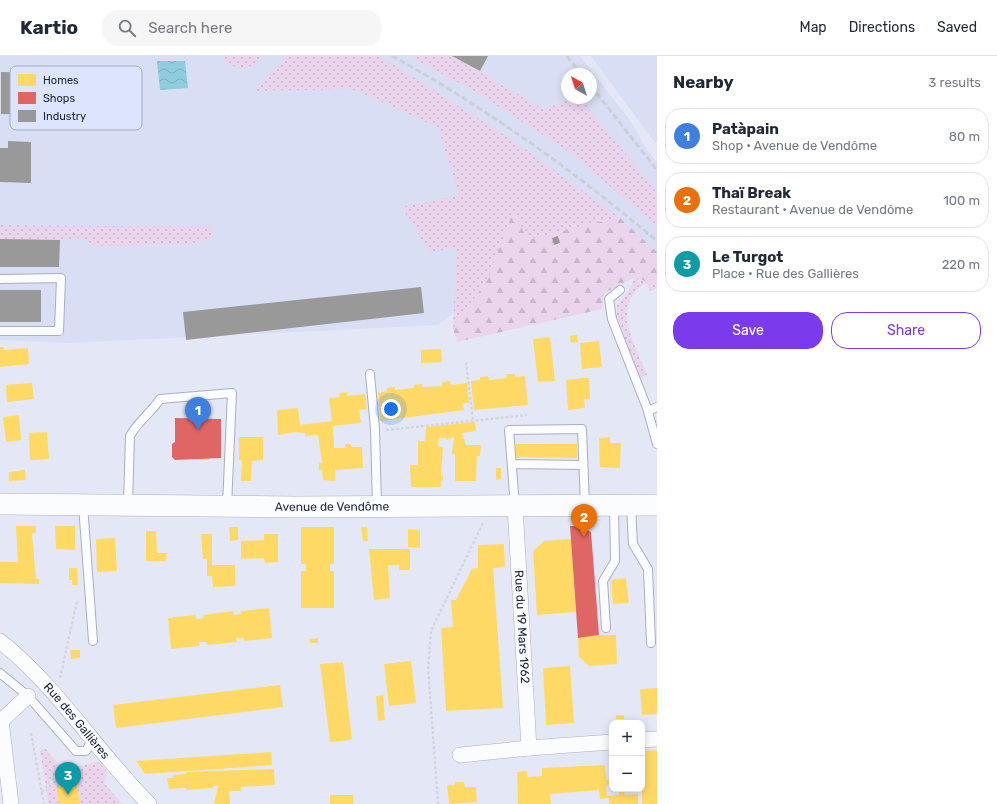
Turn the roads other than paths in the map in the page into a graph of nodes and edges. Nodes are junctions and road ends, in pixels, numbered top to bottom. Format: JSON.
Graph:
{"nodes":[{"id":1,"x":0,"y":278,"type":"edge"},
{"id":2,"x":620,"y":290,"type":"dead end"},
{"id":3,"x":0,"y":331,"type":"edge"},
{"id":4,"x":370,"y":374,"type":"dead end"},
{"id":5,"x":657,"y":407,"type":"edge"},
{"id":6,"x":648,"y":411,"type":"junction"},
{"id":7,"x":657,"y":444,"type":"edge"},
{"id":8,"x":512,"y":464,"type":"junction"},
{"id":9,"x":583,"y":464,"type":"junction"},
{"id":10,"x":2,"y":504,"type":"edge"},
{"id":11,"x":83,"y":505,"type":"junction"},
{"id":12,"x":128,"y":505,"type":"junction"},
{"id":13,"x":585,"y":505,"type":"junction"},
{"id":14,"x":622,"y":505,"type":"junction"},
{"id":15,"x":657,"y":505,"type":"edge"},
{"id":16,"x":227,"y":506,"type":"junction"},
{"id":17,"x":515,"y":506,"type":"junction"},
{"id":18,"x":377,"y":507,"type":"junction"},
{"id":19,"x":606,"y":628,"type":"dead end"},
{"id":20,"x":0,"y":641,"type":"edge"},
{"id":21,"x":93,"y":641,"type":"dead end"},
{"id":22,"x":651,"y":643,"type":"dead end"},
{"id":23,"x":0,"y":673,"type":"edge"},
{"id":24,"x":28,"y":696,"type":"junction"},
{"id":25,"x":93,"y":739,"type":"junction"},
{"id":26,"x":657,"y":739,"type":"edge"},
{"id":27,"x":645,"y":740,"type":"edge"},
{"id":28,"x":609,"y":742,"type":"edge"},
{"id":29,"x":529,"y":748,"type":"junction"},
{"id":30,"x":460,"y":755,"type":"dead end"},
{"id":31,"x":11,"y":804,"type":"edge"},
{"id":32,"x":149,"y":804,"type":"edge"}],
"edges":[{"from":1,"to":3,"type":"lane"},
{"from":2,"to":6,"type":"lane"},
{"from":4,"to":18,"type":"lane"},
{"from":5,"to":6,"type":"lane"},
{"from":6,"to":7,"type":"lane"},
{"from":8,"to":9,"type":"lane"},
{"from":8,"to":9,"type":"lane"},
{"from":8,"to":17,"type":"lane"},
{"from":9,"to":13,"type":"lane"},
{"from":10,"to":11,"type":"main road","name":"Avenue de Vendôme"},
{"from":11,"to":12,"type":"main road","name":"Avenue de Vendôme"},
{"from":11,"to":21,"type":"lane"},
{"from":12,"to":16,"type":"main road","name":"Avenue de Vendôme"},
{"from":12,"to":16,"type":"lane"},
{"from":13,"to":14,"type":"main road","name":"Avenue de Vendôme"},
{"from":13,"to":17,"type":"main road","name":"Avenue de Vendôme"},
{"from":14,"to":15,"type":"main road","name":"Avenue de Vendôme"},
{"from":14,"to":19,"type":"lane"},
{"from":14,"to":22,"type":"lane"},
{"from":16,"to":18,"type":"main road","name":"Avenue de Vendôme"},
{"from":17,"to":18,"type":"main road","name":"Avenue de Vendôme"},
{"from":17,"to":29,"type":"street","name":"Rue du 19 Mars 1962"},
{"from":20,"to":25,"type":"street","name":"Rue des Gallières"},
{"from":23,"to":24,"type":"lane"},
{"from":24,"to":25,"type":"lane"},
{"from":24,"to":31,"type":"street"},
{"from":25,"to":32,"type":"street","name":"Rue des Gallières"},
{"from":26,"to":27,"type":"street"},
{"from":28,"to":29,"type":"street"},
{"from":29,"to":30,"type":"street"}]}
